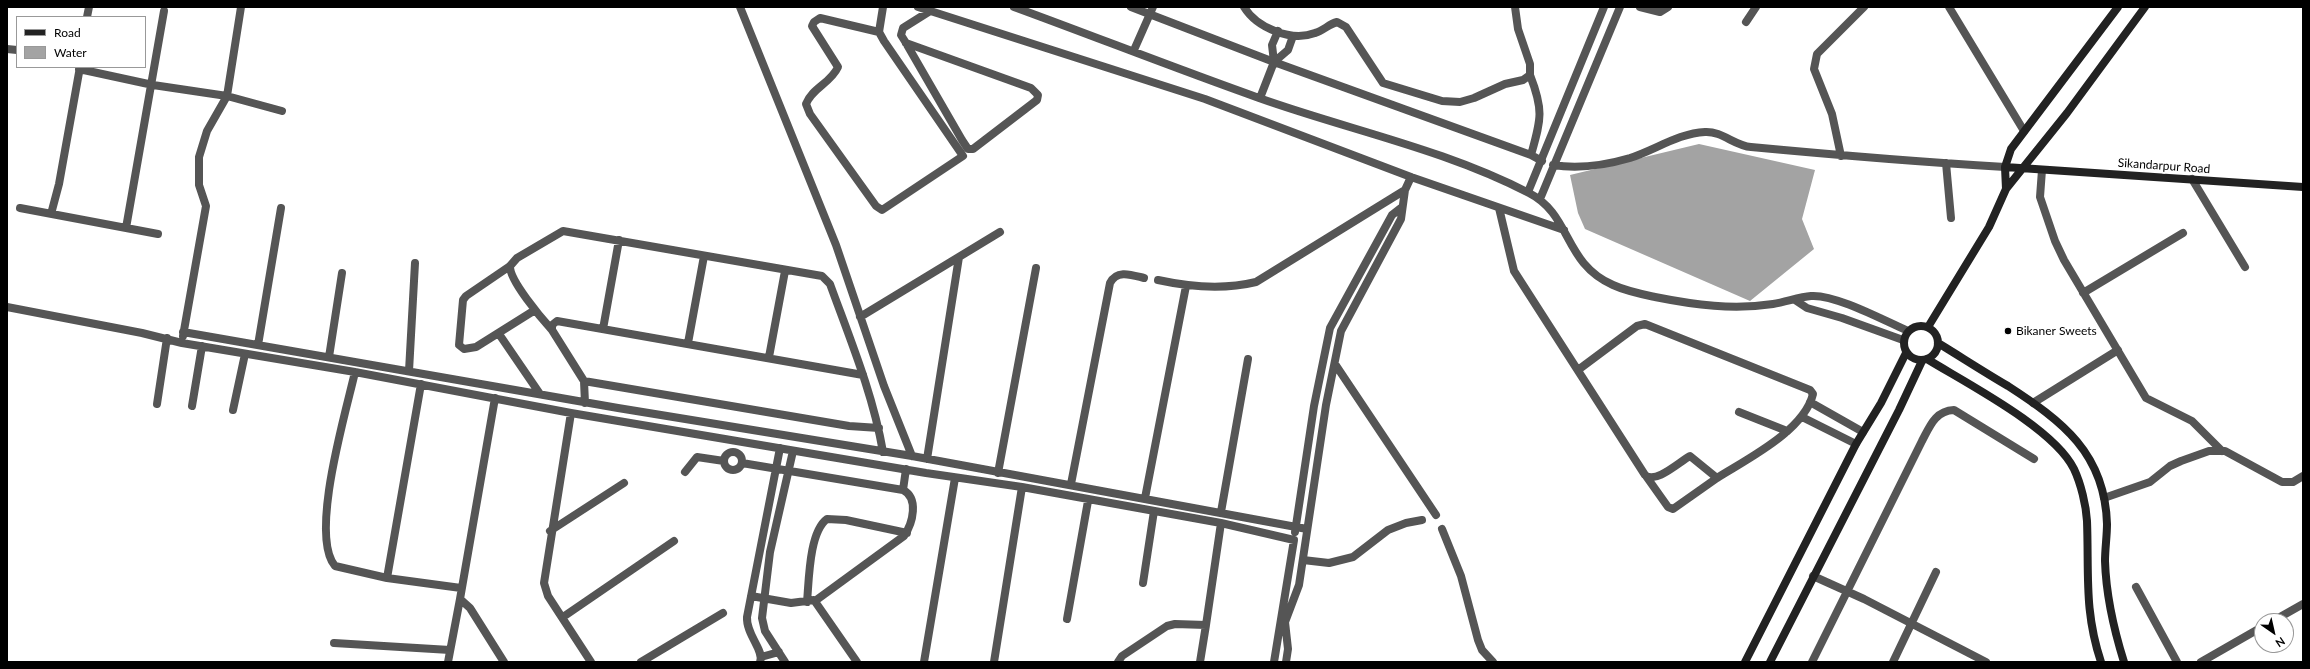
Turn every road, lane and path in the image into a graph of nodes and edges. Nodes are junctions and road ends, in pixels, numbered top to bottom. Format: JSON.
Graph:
{"nodes":[{"id":1,"x":240,"y":7,"type":"edge"},
{"id":2,"x":740,"y":7,"type":"edge"},
{"id":3,"x":883,"y":7,"type":"edge"},
{"id":4,"x":918,"y":7,"type":"edge"},
{"id":5,"x":1014,"y":7,"type":"edge"},
{"id":6,"x":1131,"y":7,"type":"edge"},
{"id":7,"x":1244,"y":7,"type":"edge"},
{"id":8,"x":1515,"y":7,"type":"edge"},
{"id":9,"x":1604,"y":7,"type":"edge"},
{"id":10,"x":1620,"y":7,"type":"edge"},
{"id":11,"x":1640,"y":7,"type":"edge"},
{"id":12,"x":1668,"y":7,"type":"edge"},
{"id":13,"x":1756,"y":7,"type":"edge"},
{"id":14,"x":1864,"y":7,"type":"edge"},
{"id":15,"x":1949,"y":7,"type":"edge"},
{"id":16,"x":2118,"y":7,"type":"edge"},
{"id":17,"x":2145,"y":7,"type":"edge"},
{"id":18,"x":1151,"y":10,"type":"edge"},
{"id":19,"x":930,"y":11,"type":"junction"},
{"id":20,"x":164,"y":12,"type":"dead end"},
{"id":21,"x":1746,"y":22,"type":"dead end"},
{"id":22,"x":1278,"y":31,"type":"junction"},
{"id":23,"x":879,"y":32,"type":"junction"},
{"id":24,"x":1293,"y":36,"type":"junction"},
{"id":25,"x":906,"y":43,"type":"junction"},
{"id":26,"x":1134,"y":50,"type":"junction"},
{"id":27,"x":1274,"y":62,"type":"junction"},
{"id":28,"x":79,"y":68,"type":"edge"},
{"id":29,"x":1530,"y":75,"type":"junction"},
{"id":30,"x":153,"y":85,"type":"junction"},
{"id":31,"x":227,"y":96,"type":"junction"},
{"id":32,"x":1260,"y":98,"type":"junction"},
{"id":33,"x":282,"y":111,"type":"dead end"},
{"id":34,"x":2024,"y":131,"type":"junction"},
{"id":35,"x":1531,"y":155,"type":"junction"},
{"id":36,"x":1840,"y":156,"type":"junction"},
{"id":37,"x":1542,"y":161,"type":"junction"},
{"id":38,"x":1946,"y":163,"type":"junction"},
{"id":39,"x":1553,"y":165,"type":"junction"},
{"id":40,"x":2005,"y":167,"type":"junction"},
{"id":41,"x":2024,"y":168,"type":"junction"},
{"id":42,"x":2042,"y":170,"type":"junction"},
{"id":43,"x":1411,"y":177,"type":"junction"},
{"id":44,"x":2192,"y":180,"type":"junction"},
{"id":45,"x":2303,"y":187,"type":"edge"},
{"id":46,"x":2006,"y":189,"type":"junction"},
{"id":47,"x":1405,"y":190,"type":"junction"},
{"id":48,"x":1528,"y":192,"type":"junction"},
{"id":49,"x":1540,"y":199,"type":"junction"},
{"id":50,"x":20,"y":208,"type":"dead end"},
{"id":51,"x":281,"y":208,"type":"dead end"},
{"id":52,"x":1401,"y":208,"type":"junction"},
{"id":53,"x":1499,"y":208,"type":"junction"},
{"id":54,"x":51,"y":214,"type":"junction"},
{"id":55,"x":1951,"y":218,"type":"dead end"},
{"id":56,"x":126,"y":228,"type":"junction"},
{"id":57,"x":1564,"y":230,"type":"junction"},
{"id":58,"x":1000,"y":232,"type":"dead end"},
{"id":59,"x":2183,"y":233,"type":"dead end"},
{"id":60,"x":158,"y":234,"type":"dead end"},
{"id":61,"x":619,"y":240,"type":"junction"},
{"id":62,"x":704,"y":256,"type":"junction"},
{"id":63,"x":959,"y":257,"type":"junction"},
{"id":64,"x":415,"y":264,"type":"dead end"},
{"id":65,"x":510,"y":266,"type":"junction"},
{"id":66,"x":2245,"y":267,"type":"dead end"},
{"id":67,"x":1036,"y":268,"type":"dead end"},
{"id":68,"x":785,"y":271,"type":"junction"},
{"id":69,"x":342,"y":273,"type":"dead end"},
{"id":70,"x":1144,"y":278,"type":"dead end"},
{"id":71,"x":1158,"y":280,"type":"dead end"},
{"id":72,"x":1186,"y":286,"type":"junction"},
{"id":73,"x":2083,"y":292,"type":"junction"},
{"id":74,"x":1795,"y":300,"type":"junction"},
{"id":75,"x":7,"y":307,"type":"edge"},
{"id":76,"x":535,"y":310,"type":"junction"},
{"id":77,"x":860,"y":317,"type":"junction"},
{"id":78,"x":1928,"y":327,"type":"junction"},
{"id":79,"x":603,"y":329,"type":"junction"},
{"id":80,"x":552,"y":330,"type":"junction"},
{"id":81,"x":1908,"y":330,"type":"junction"},
{"id":82,"x":183,"y":332,"type":"junction"},
{"id":83,"x":499,"y":334,"type":"junction"},
{"id":84,"x":168,"y":338,"type":"junction"},
{"id":85,"x":1903,"y":340,"type":"junction"},
{"id":86,"x":1938,"y":342,"type":"junction"},
{"id":87,"x":182,"y":343,"type":"junction"},
{"id":88,"x":688,"y":344,"type":"junction"},
{"id":89,"x":258,"y":345,"type":"junction"},
{"id":90,"x":202,"y":346,"type":"junction"},
{"id":91,"x":2118,"y":350,"type":"junction"},
{"id":92,"x":1906,"y":353,"type":"junction"},
{"id":93,"x":244,"y":354,"type":"junction"},
{"id":94,"x":328,"y":357,"type":"junction"},
{"id":95,"x":770,"y":357,"type":"junction"},
{"id":96,"x":1248,"y":359,"type":"dead end"},
{"id":97,"x":1925,"y":360,"type":"junction"},
{"id":98,"x":1335,"y":364,"type":"junction"},
{"id":99,"x":1578,"y":370,"type":"junction"},
{"id":100,"x":409,"y":371,"type":"junction"},
{"id":101,"x":355,"y":372,"type":"junction"},
{"id":102,"x":863,"y":375,"type":"junction"},
{"id":103,"x":584,"y":381,"type":"junction"},
{"id":104,"x":421,"y":384,"type":"junction"},
{"id":105,"x":540,"y":394,"type":"junction"},
{"id":106,"x":494,"y":398,"type":"junction"},
{"id":107,"x":1810,"y":402,"type":"junction"},
{"id":108,"x":586,"y":403,"type":"junction"},
{"id":109,"x":2033,"y":403,"type":"junction"},
{"id":110,"x":158,"y":404,"type":"dead end"},
{"id":111,"x":192,"y":406,"type":"dead end"},
{"id":112,"x":618,"y":408,"type":"junction"},
{"id":113,"x":233,"y":410,"type":"dead end"},
{"id":114,"x":1739,"y":412,"type":"dead end"},
{"id":115,"x":571,"y":413,"type":"junction"},
{"id":116,"x":1802,"y":416,"type":"junction"},
{"id":117,"x":616,"y":420,"type":"junction"},
{"id":118,"x":879,"y":428,"type":"junction"},
{"id":119,"x":1787,"y":431,"type":"junction"},
{"id":120,"x":1863,"y":432,"type":"junction"},
{"id":121,"x":833,"y":443,"type":"junction"},
{"id":122,"x":1856,"y":444,"type":"junction"},
{"id":123,"x":780,"y":448,"type":"junction"},
{"id":124,"x":2222,"y":450,"type":"junction"},
{"id":125,"x":793,"y":451,"type":"junction"},
{"id":126,"x":883,"y":452,"type":"junction"},
{"id":127,"x":832,"y":456,"type":"junction"},
{"id":128,"x":912,"y":456,"type":"junction"},
{"id":129,"x":927,"y":459,"type":"junction"},
{"id":130,"x":2034,"y":459,"type":"dead end"},
{"id":131,"x":724,"y":461,"type":"junction"},
{"id":132,"x":742,"y":463,"type":"junction"},
{"id":133,"x":776,"y":467,"type":"junction"},
{"id":134,"x":906,"y":469,"type":"junction"},
{"id":135,"x":790,"y":470,"type":"junction"},
{"id":136,"x":685,"y":472,"type":"dead end"},
{"id":137,"x":998,"y":473,"type":"junction"},
{"id":138,"x":1645,"y":475,"type":"junction"},
{"id":139,"x":2303,"y":476,"type":"edge"},
{"id":140,"x":955,"y":478,"type":"junction"},
{"id":141,"x":1717,"y":478,"type":"junction"},
{"id":142,"x":624,"y":483,"type":"dead end"},
{"id":143,"x":1071,"y":484,"type":"junction"},
{"id":144,"x":1022,"y":487,"type":"junction"},
{"id":145,"x":903,"y":490,"type":"junction"},
{"id":146,"x":1109,"y":492,"type":"junction"},
{"id":147,"x":1145,"y":498,"type":"junction"},
{"id":148,"x":2104,"y":498,"type":"junction"},
{"id":149,"x":1088,"y":501,"type":"junction"},
{"id":150,"x":1108,"y":504,"type":"junction"},
{"id":151,"x":1154,"y":511,"type":"junction"},
{"id":152,"x":1221,"y":512,"type":"junction"},
{"id":153,"x":1436,"y":515,"type":"dead end"},
{"id":154,"x":1422,"y":520,"type":"dead end"},
{"id":155,"x":1221,"y":524,"type":"junction"},
{"id":156,"x":1296,"y":527,"type":"junction"},
{"id":157,"x":1442,"y":528,"type":"dead end"},
{"id":158,"x":1307,"y":529,"type":"junction"},
{"id":159,"x":550,"y":531,"type":"junction"},
{"id":160,"x":907,"y":533,"type":"junction"},
{"id":161,"x":1294,"y":540,"type":"junction"},
{"id":162,"x":674,"y":541,"type":"dead end"},
{"id":163,"x":1305,"y":541,"type":"junction"},
{"id":164,"x":1303,"y":560,"type":"junction"},
{"id":165,"x":1936,"y":572,"type":"dead end"},
{"id":166,"x":1813,"y":576,"type":"junction"},
{"id":167,"x":387,"y":578,"type":"junction"},
{"id":168,"x":1143,"y":583,"type":"dead end"},
{"id":169,"x":2136,"y":587,"type":"dead end"},
{"id":170,"x":461,"y":588,"type":"junction"},
{"id":171,"x":1848,"y":593,"type":"junction"},
{"id":172,"x":751,"y":596,"type":"junction"},
{"id":173,"x":460,"y":599,"type":"junction"},
{"id":174,"x":764,"y":599,"type":"junction"},
{"id":175,"x":811,"y":602,"type":"junction"},
{"id":176,"x":2303,"y":604,"type":"edge"},
{"id":177,"x":724,"y":613,"type":"dead end"},
{"id":178,"x":2287,"y":613,"type":"edge"},
{"id":179,"x":563,"y":617,"type":"junction"},
{"id":180,"x":1067,"y":619,"type":"dead end"},
{"id":181,"x":1912,"y":624,"type":"junction"},
{"id":182,"x":1206,"y":625,"type":"junction"},
{"id":183,"x":1282,"y":627,"type":"junction"},
{"id":184,"x":2254,"y":632,"type":"edge"},
{"id":185,"x":334,"y":643,"type":"dead end"},
{"id":186,"x":450,"y":650,"type":"junction"},
{"id":187,"x":779,"y":652,"type":"junction"},
{"id":188,"x":1976,"y":659,"type":"edge"},
{"id":189,"x":761,"y":660,"type":"edge"},
{"id":190,"x":448,"y":662,"type":"edge"},
{"id":191,"x":504,"y":662,"type":"edge"},
{"id":192,"x":591,"y":662,"type":"edge"},
{"id":193,"x":640,"y":662,"type":"edge"},
{"id":194,"x":785,"y":662,"type":"edge"},
{"id":195,"x":857,"y":662,"type":"edge"},
{"id":196,"x":924,"y":662,"type":"edge"},
{"id":197,"x":994,"y":662,"type":"edge"},
{"id":198,"x":1118,"y":662,"type":"edge"},
{"id":199,"x":1200,"y":662,"type":"edge"},
{"id":200,"x":1274,"y":662,"type":"edge"},
{"id":201,"x":1286,"y":662,"type":"edge"},
{"id":202,"x":1493,"y":662,"type":"edge"},
{"id":203,"x":1746,"y":662,"type":"edge"},
{"id":204,"x":1770,"y":662,"type":"edge"},
{"id":205,"x":1812,"y":662,"type":"edge"},
{"id":206,"x":1893,"y":662,"type":"edge"},
{"id":207,"x":1986,"y":662,"type":"edge"},
{"id":208,"x":2101,"y":662,"type":"edge"},
{"id":209,"x":2124,"y":662,"type":"edge"},
{"id":210,"x":2177,"y":662,"type":"edge"},
{"id":211,"x":2201,"y":662,"type":"edge"}],
"edges":[{"from":1,"to":31,"type":"street"},
{"from":2,"to":77,"type":"street"},
{"from":3,"to":23,"type":"street"},
{"from":4,"to":19,"type":"street"},
{"from":5,"to":26,"type":"street"},
{"from":6,"to":18,"type":"street"},
{"from":7,"to":22,"type":"street"},
{"from":8,"to":29,"type":"street"},
{"from":9,"to":37,"type":"street"},
{"from":10,"to":39,"type":"street"},
{"from":11,"to":12,"type":"street"},
{"from":13,"to":21,"type":"street"},
{"from":14,"to":36,"type":"street"},
{"from":15,"to":34,"type":"street"},
{"from":16,"to":34,"type":"street"},
{"from":17,"to":41,"type":"street"},
{"from":18,"to":26,"type":"street"},
{"from":18,"to":27,"type":"street"},
{"from":19,"to":25,"type":"street"},
{"from":19,"to":43,"type":"street"},
{"from":20,"to":30,"type":"street"},
{"from":22,"to":24,"type":"street"},
{"from":22,"to":27,"type":"street"},
{"from":23,"to":23,"type":"street"},
{"from":24,"to":27,"type":"street"},
{"from":24,"to":29,"type":"street"},
{"from":25,"to":25,"type":"street"},
{"from":26,"to":32,"type":"street"},
{"from":27,"to":32,"type":"street"},
{"from":27,"to":35,"type":"street"},
{"from":28,"to":30,"type":"street"},
{"from":28,"to":54,"type":"street"},
{"from":29,"to":35,"type":"street"},
{"from":30,"to":31,"type":"street"},
{"from":30,"to":56,"type":"street"},
{"from":31,"to":33,"type":"street"},
{"from":31,"to":82,"type":"street"},
{"from":32,"to":48,"type":"street"},
{"from":34,"to":40,"type":"street"},
{"from":35,"to":37,"type":"street"},
{"from":36,"to":38,"type":"street"},
{"from":36,"to":39,"type":"street"},
{"from":37,"to":48,"type":"street"},
{"from":38,"to":40,"type":"street"},
{"from":38,"to":55,"type":"street"},
{"from":39,"to":49,"type":"street"},
{"from":40,"to":41,"type":"street","name":"Sikandarpur Road"},
{"from":40,"to":46,"type":"street"},
{"from":41,"to":42,"type":"street","name":"Sikandarpur Road"},
{"from":41,"to":46,"type":"street"},
{"from":42,"to":44,"type":"street","name":"Sikandarpur Road"},
{"from":42,"to":73,"type":"street"},
{"from":43,"to":47,"type":"street"},
{"from":43,"to":53,"type":"street"},
{"from":44,"to":45,"type":"street","name":"Sikandarpur Road"},
{"from":44,"to":66,"type":"street"},
{"from":46,"to":78,"type":"street"},
{"from":47,"to":52,"type":"street"},
{"from":47,"to":72,"type":"street"},
{"from":48,"to":49,"type":"street"},
{"from":49,"to":57,"type":"street"},
{"from":50,"to":54,"type":"street"},
{"from":51,"to":89,"type":"street"},
{"from":52,"to":98,"type":"street"},
{"from":52,"to":156,"type":"street"},
{"from":53,"to":57,"type":"street"},
{"from":53,"to":99,"type":"street"},
{"from":54,"to":56,"type":"street"},
{"from":56,"to":60,"type":"street"},
{"from":57,"to":74,"type":"street"},
{"from":58,"to":63,"type":"street"},
{"from":59,"to":73,"type":"street"},
{"from":61,"to":62,"type":"street"},
{"from":61,"to":65,"type":"street"},
{"from":61,"to":79,"type":"street"},
{"from":62,"to":68,"type":"street"},
{"from":62,"to":88,"type":"street"},
{"from":63,"to":77,"type":"street"},
{"from":63,"to":129,"type":"street"},
{"from":64,"to":100,"type":"street"},
{"from":65,"to":76,"type":"street"},
{"from":65,"to":83,"type":"street"},
{"from":67,"to":137,"type":"street"},
{"from":68,"to":95,"type":"street"},
{"from":68,"to":102,"type":"street"},
{"from":69,"to":94,"type":"street"},
{"from":70,"to":143,"type":"street"},
{"from":71,"to":72,"type":"street"},
{"from":72,"to":147,"type":"street"},
{"from":73,"to":91,"type":"street"},
{"from":74,"to":81,"type":"street"},
{"from":74,"to":85,"type":"street"},
{"from":75,"to":84,"type":"street"},
{"from":76,"to":80,"type":"street"},
{"from":76,"to":83,"type":"street"},
{"from":77,"to":128,"type":"street"},
{"from":78,"to":81,"type":"street"},
{"from":78,"to":86,"type":"street"},
{"from":79,"to":80,"type":"street"},
{"from":79,"to":88,"type":"street"},
{"from":80,"to":103,"type":"street"},
{"from":81,"to":85,"type":"street"},
{"from":82,"to":87,"type":"street"},
{"from":82,"to":89,"type":"street"},
{"from":83,"to":105,"type":"street"},
{"from":84,"to":87,"type":"street"},
{"from":84,"to":110,"type":"street"},
{"from":85,"to":92,"type":"street"},
{"from":86,"to":97,"type":"street"},
{"from":86,"to":109,"type":"street"},
{"from":87,"to":90,"type":"street"},
{"from":88,"to":95,"type":"street"},
{"from":89,"to":94,"type":"street"},
{"from":90,"to":93,"type":"street"},
{"from":90,"to":111,"type":"street"},
{"from":91,"to":109,"type":"street"},
{"from":91,"to":124,"type":"street"},
{"from":92,"to":97,"type":"street"},
{"from":92,"to":120,"type":"street"},
{"from":93,"to":101,"type":"street"},
{"from":93,"to":113,"type":"street"},
{"from":94,"to":100,"type":"street"},
{"from":95,"to":102,"type":"street"},
{"from":96,"to":152,"type":"street"},
{"from":97,"to":166,"type":"street"},
{"from":97,"to":208,"type":"street"},
{"from":98,"to":153,"type":"street"},
{"from":98,"to":158,"type":"street"},
{"from":99,"to":107,"type":"street"},
{"from":99,"to":138,"type":"street"},
{"from":100,"to":105,"type":"street"},
{"from":101,"to":104,"type":"street"},
{"from":101,"to":167,"type":"street"},
{"from":102,"to":118,"type":"street"},
{"from":103,"to":108,"type":"street"},
{"from":103,"to":118,"type":"street"},
{"from":104,"to":106,"type":"street"},
{"from":104,"to":167,"type":"street"},
{"from":105,"to":108,"type":"street"},
{"from":106,"to":115,"type":"street"},
{"from":106,"to":170,"type":"street"},
{"from":107,"to":116,"type":"street"},
{"from":107,"to":120,"type":"street"},
{"from":108,"to":112,"type":"street"},
{"from":109,"to":148,"type":"street"},
{"from":112,"to":117,"type":"street"},
{"from":112,"to":121,"type":"street"},
{"from":114,"to":119,"type":"street"},
{"from":115,"to":117,"type":"street"},
{"from":115,"to":159,"type":"street"},
{"from":116,"to":119,"type":"street"},
{"from":116,"to":122,"type":"street"},
{"from":117,"to":123,"type":"street"},
{"from":118,"to":126,"type":"street"},
{"from":119,"to":141,"type":"street"},
{"from":120,"to":122,"type":"street"},
{"from":121,"to":126,"type":"street"},
{"from":121,"to":127,"type":"street"},
{"from":122,"to":203,"type":"street"},
{"from":123,"to":125,"type":"street"},
{"from":123,"to":133,"type":"street"},
{"from":124,"to":139,"type":"street"},
{"from":124,"to":148,"type":"street"},
{"from":125,"to":127,"type":"street"},
{"from":125,"to":135,"type":"street"},
{"from":126,"to":128,"type":"street"},
{"from":127,"to":134,"type":"street"},
{"from":128,"to":129,"type":"street"},
{"from":129,"to":137,"type":"street"},
{"from":130,"to":171,"type":"street"},
{"from":131,"to":132,"type":"street"},
{"from":131,"to":132,"type":"street"},
{"from":131,"to":136,"type":"street"},
{"from":132,"to":133,"type":"street"},
{"from":133,"to":135,"type":"street"},
{"from":133,"to":172,"type":"street"},
{"from":134,"to":140,"type":"street"},
{"from":134,"to":145,"type":"street"},
{"from":135,"to":145,"type":"street"},
{"from":135,"to":174,"type":"street"},
{"from":137,"to":143,"type":"street"},
{"from":138,"to":141,"type":"street"},
{"from":138,"to":141,"type":"street"},
{"from":140,"to":144,"type":"street"},
{"from":140,"to":196,"type":"street"},
{"from":142,"to":159,"type":"street"},
{"from":143,"to":146,"type":"street"},
{"from":144,"to":149,"type":"street"},
{"from":144,"to":197,"type":"street"},
{"from":145,"to":160,"type":"street"},
{"from":146,"to":147,"type":"street"},
{"from":146,"to":150,"type":"street"},
{"from":147,"to":152,"type":"street"},
{"from":148,"to":209,"type":"street"},
{"from":149,"to":150,"type":"street"},
{"from":149,"to":180,"type":"street"},
{"from":150,"to":151,"type":"street"},
{"from":151,"to":155,"type":"street"},
{"from":151,"to":168,"type":"street"},
{"from":152,"to":156,"type":"street"},
{"from":154,"to":164,"type":"street"},
{"from":155,"to":161,"type":"street"},
{"from":155,"to":182,"type":"street"},
{"from":156,"to":158,"type":"street"},
{"from":156,"to":161,"type":"street"},
{"from":157,"to":202,"type":"street"},
{"from":158,"to":163,"type":"street"},
{"from":159,"to":179,"type":"street"},
{"from":160,"to":175,"type":"street"},
{"from":160,"to":175,"type":"street"},
{"from":161,"to":163,"type":"street"},
{"from":161,"to":183,"type":"street"},
{"from":162,"to":179,"type":"street"},
{"from":163,"to":164,"type":"street"},
{"from":164,"to":183,"type":"street"},
{"from":165,"to":181,"type":"street"},
{"from":166,"to":171,"type":"street"},
{"from":166,"to":204,"type":"street"},
{"from":167,"to":170,"type":"street"},
{"from":169,"to":210,"type":"street"},
{"from":170,"to":173,"type":"street"},
{"from":171,"to":181,"type":"street"},
{"from":171,"to":205,"type":"street"},
{"from":172,"to":174,"type":"street"},
{"from":172,"to":189,"type":"street"},
{"from":173,"to":186,"type":"street"},
{"from":173,"to":191,"type":"street"},
{"from":174,"to":175,"type":"street"},
{"from":174,"to":187,"type":"street"},
{"from":175,"to":195,"type":"street"},
{"from":176,"to":178,"type":"street"},
{"from":177,"to":193,"type":"street"},
{"from":179,"to":192,"type":"street"},
{"from":181,"to":188,"type":"street"},
{"from":181,"to":206,"type":"street"},
{"from":182,"to":198,"type":"street"},
{"from":182,"to":199,"type":"street"},
{"from":183,"to":200,"type":"street"},
{"from":183,"to":201,"type":"street"},
{"from":184,"to":211,"type":"street"},
{"from":185,"to":186,"type":"street"},
{"from":186,"to":190,"type":"street"},
{"from":187,"to":189,"type":"street"},
{"from":187,"to":194,"type":"street"},
{"from":188,"to":207,"type":"street"}]}
